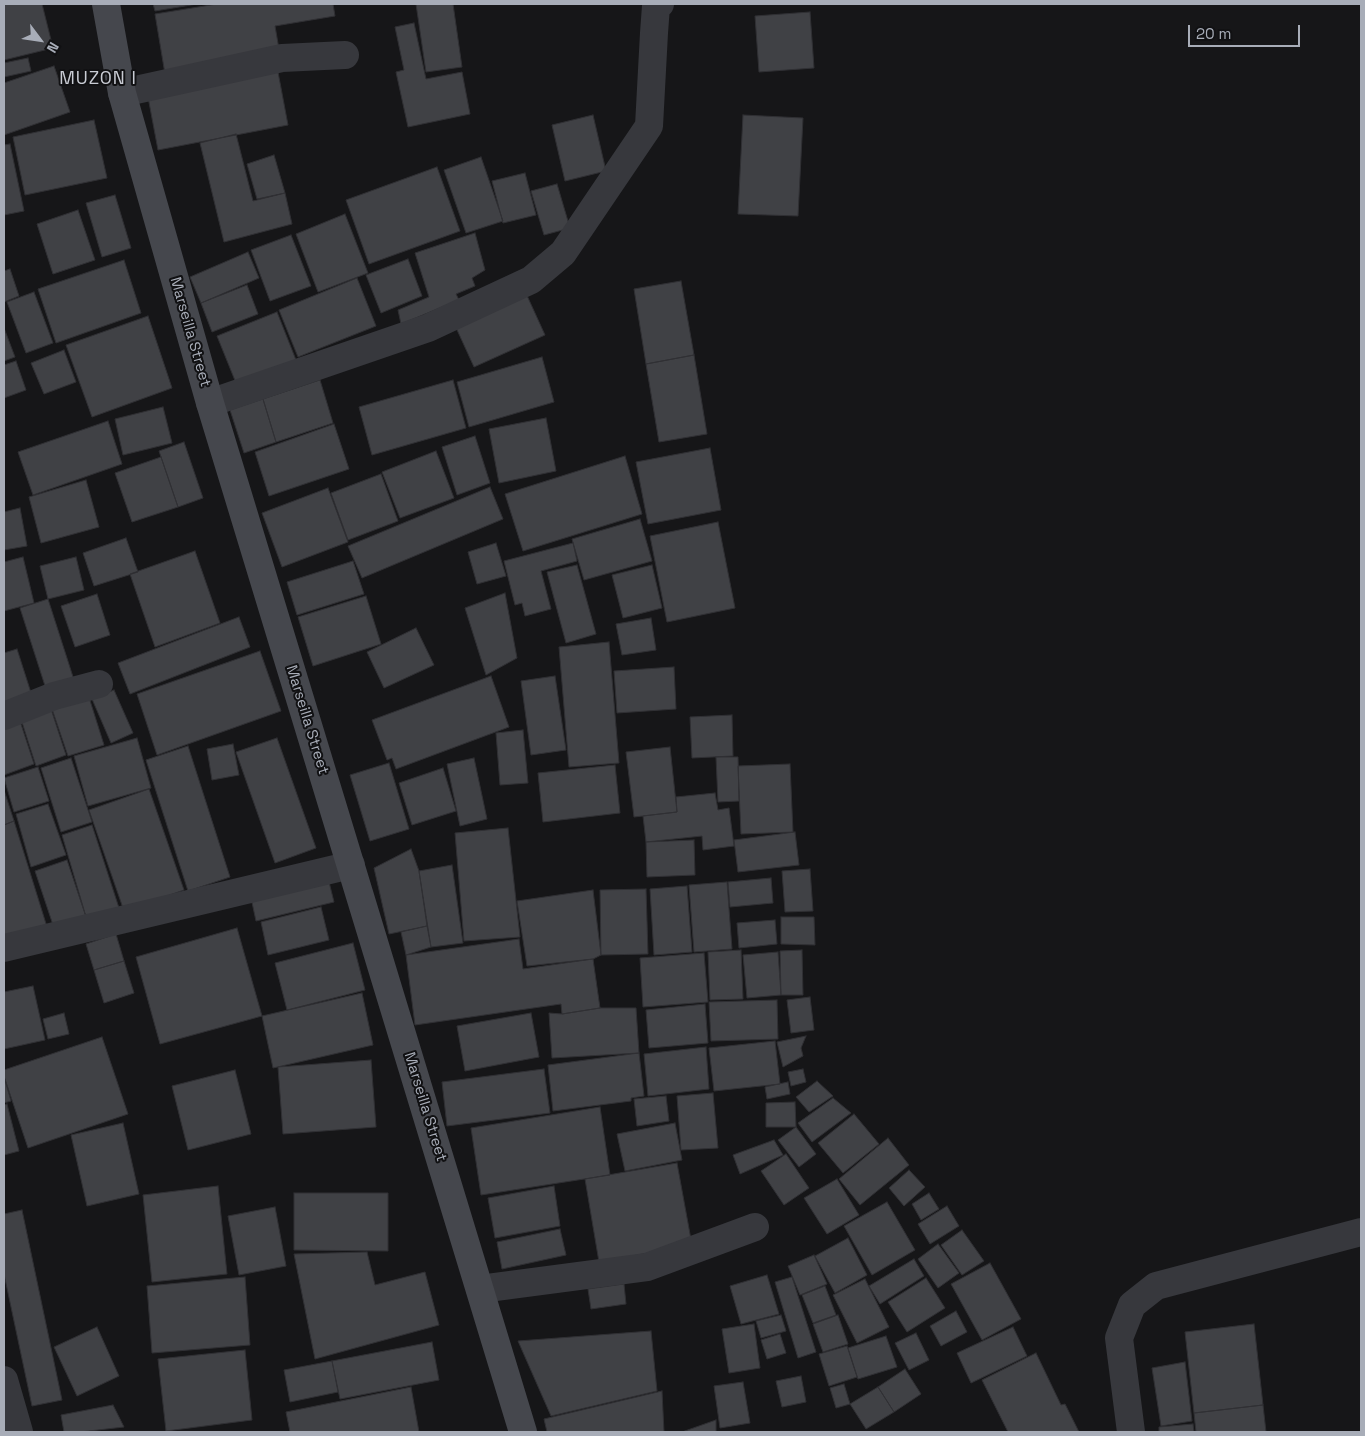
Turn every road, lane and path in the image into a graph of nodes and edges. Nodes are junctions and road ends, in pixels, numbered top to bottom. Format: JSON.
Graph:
{"nodes":[{"id":1,"x":106,"y":4,"type":"edge"},
{"id":2,"x":660,"y":4,"type":"edge"},
{"id":3,"x":345,"y":55,"type":"dead end"},
{"id":4,"x":122,"y":93,"type":"junction"},
{"id":5,"x":210,"y":403,"type":"junction"},
{"id":6,"x":99,"y":684,"type":"dead end"},
{"id":7,"x":4,"y":716,"type":"edge"},
{"id":8,"x":351,"y":865,"type":"junction"},
{"id":9,"x":4,"y":948,"type":"edge"},
{"id":10,"x":755,"y":1227,"type":"dead end"},
{"id":11,"x":1361,"y":1232,"type":"edge"},
{"id":12,"x":480,"y":1289,"type":"junction"},
{"id":13,"x":4,"y":1380,"type":"edge"},
{"id":14,"x":19,"y":1432,"type":"edge"},
{"id":15,"x":523,"y":1432,"type":"edge"},
{"id":16,"x":1131,"y":1432,"type":"edge"}],
"edges":[{"from":1,"to":4,"type":"main road","name":"Marseilla Street"},
{"from":2,"to":5,"type":"street"},
{"from":3,"to":4,"type":"street"},
{"from":4,"to":5,"type":"main road","name":"Marseilla Street"},
{"from":5,"to":8,"type":"main road","name":"Marseilla Street"},
{"from":6,"to":7,"type":"street"},
{"from":8,"to":9,"type":"street"},
{"from":8,"to":12,"type":"main road","name":"Marseilla Street"},
{"from":10,"to":12,"type":"street"},
{"from":11,"to":16,"type":"street"},
{"from":12,"to":15,"type":"main road","name":"Marseilla Street"},
{"from":13,"to":14,"type":"street"}]}
